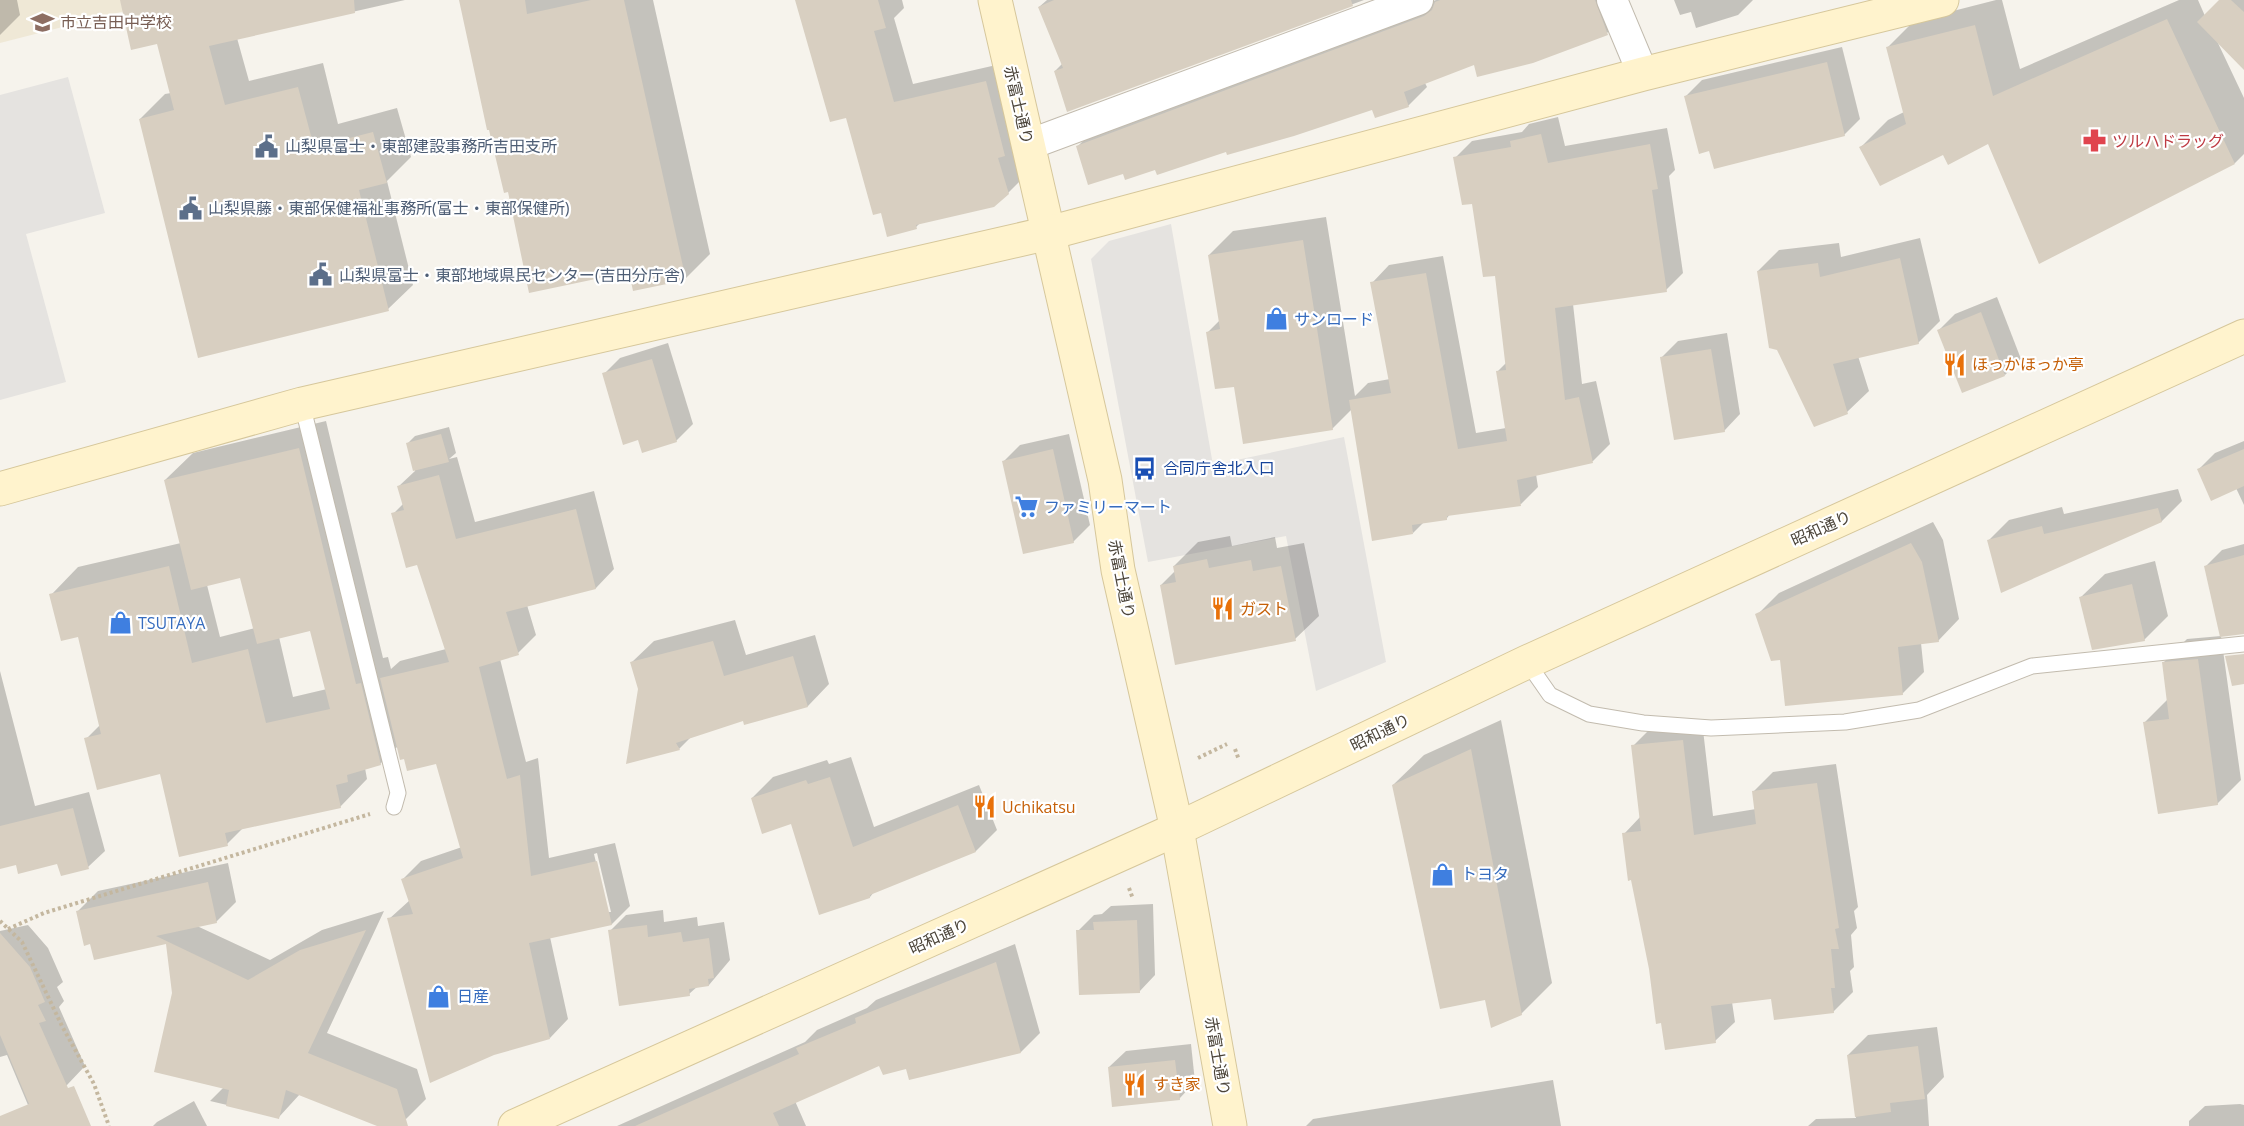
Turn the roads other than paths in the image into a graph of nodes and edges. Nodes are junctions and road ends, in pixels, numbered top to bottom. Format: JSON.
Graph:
{"nodes":[{"id":1,"x":995,"y":0,"type":"edge"},
{"id":2,"x":1418,"y":0,"type":"edge"},
{"id":3,"x":1612,"y":0,"type":"edge"},
{"id":4,"x":1942,"y":0,"type":"edge"},
{"id":5,"x":1643,"y":74,"type":"junction"},
{"id":6,"x":1028,"y":145,"type":"junction"},
{"id":7,"x":1049,"y":233,"type":"junction"},
{"id":8,"x":2244,"y":336,"type":"edge"},
{"id":9,"x":302,"y":404,"type":"junction"},
{"id":10,"x":0,"y":489,"type":"edge"},
{"id":11,"x":2244,"y":644,"type":"edge"},
{"id":12,"x":1527,"y":662,"type":"junction"},
{"id":13,"x":394,"y":807,"type":"road end"},
{"id":14,"x":1177,"y":829,"type":"junction"},
{"id":15,"x":515,"y":1126,"type":"edge"},
{"id":16,"x":1230,"y":1126,"type":"edge"}],
"edges":[{"from":1,"to":6,"type":"street","name":"赤富士通り"},
{"from":2,"to":6,"type":"street"},
{"from":3,"to":5,"type":"street"},
{"from":4,"to":5,"type":"street"},
{"from":5,"to":7,"type":"street"},
{"from":6,"to":7,"type":"street","name":"赤富士通り"},
{"from":7,"to":9,"type":"street"},
{"from":7,"to":14,"type":"street","name":"赤富士通り"},
{"from":8,"to":12,"type":"street","name":"昭和通り"},
{"from":9,"to":10,"type":"street"},
{"from":9,"to":13,"type":"lane"},
{"from":11,"to":12,"type":"lane"},
{"from":12,"to":14,"type":"street","name":"昭和通り"},
{"from":14,"to":15,"type":"street","name":"昭和通り"},
{"from":14,"to":16,"type":"street","name":"赤富士通り"}]}
